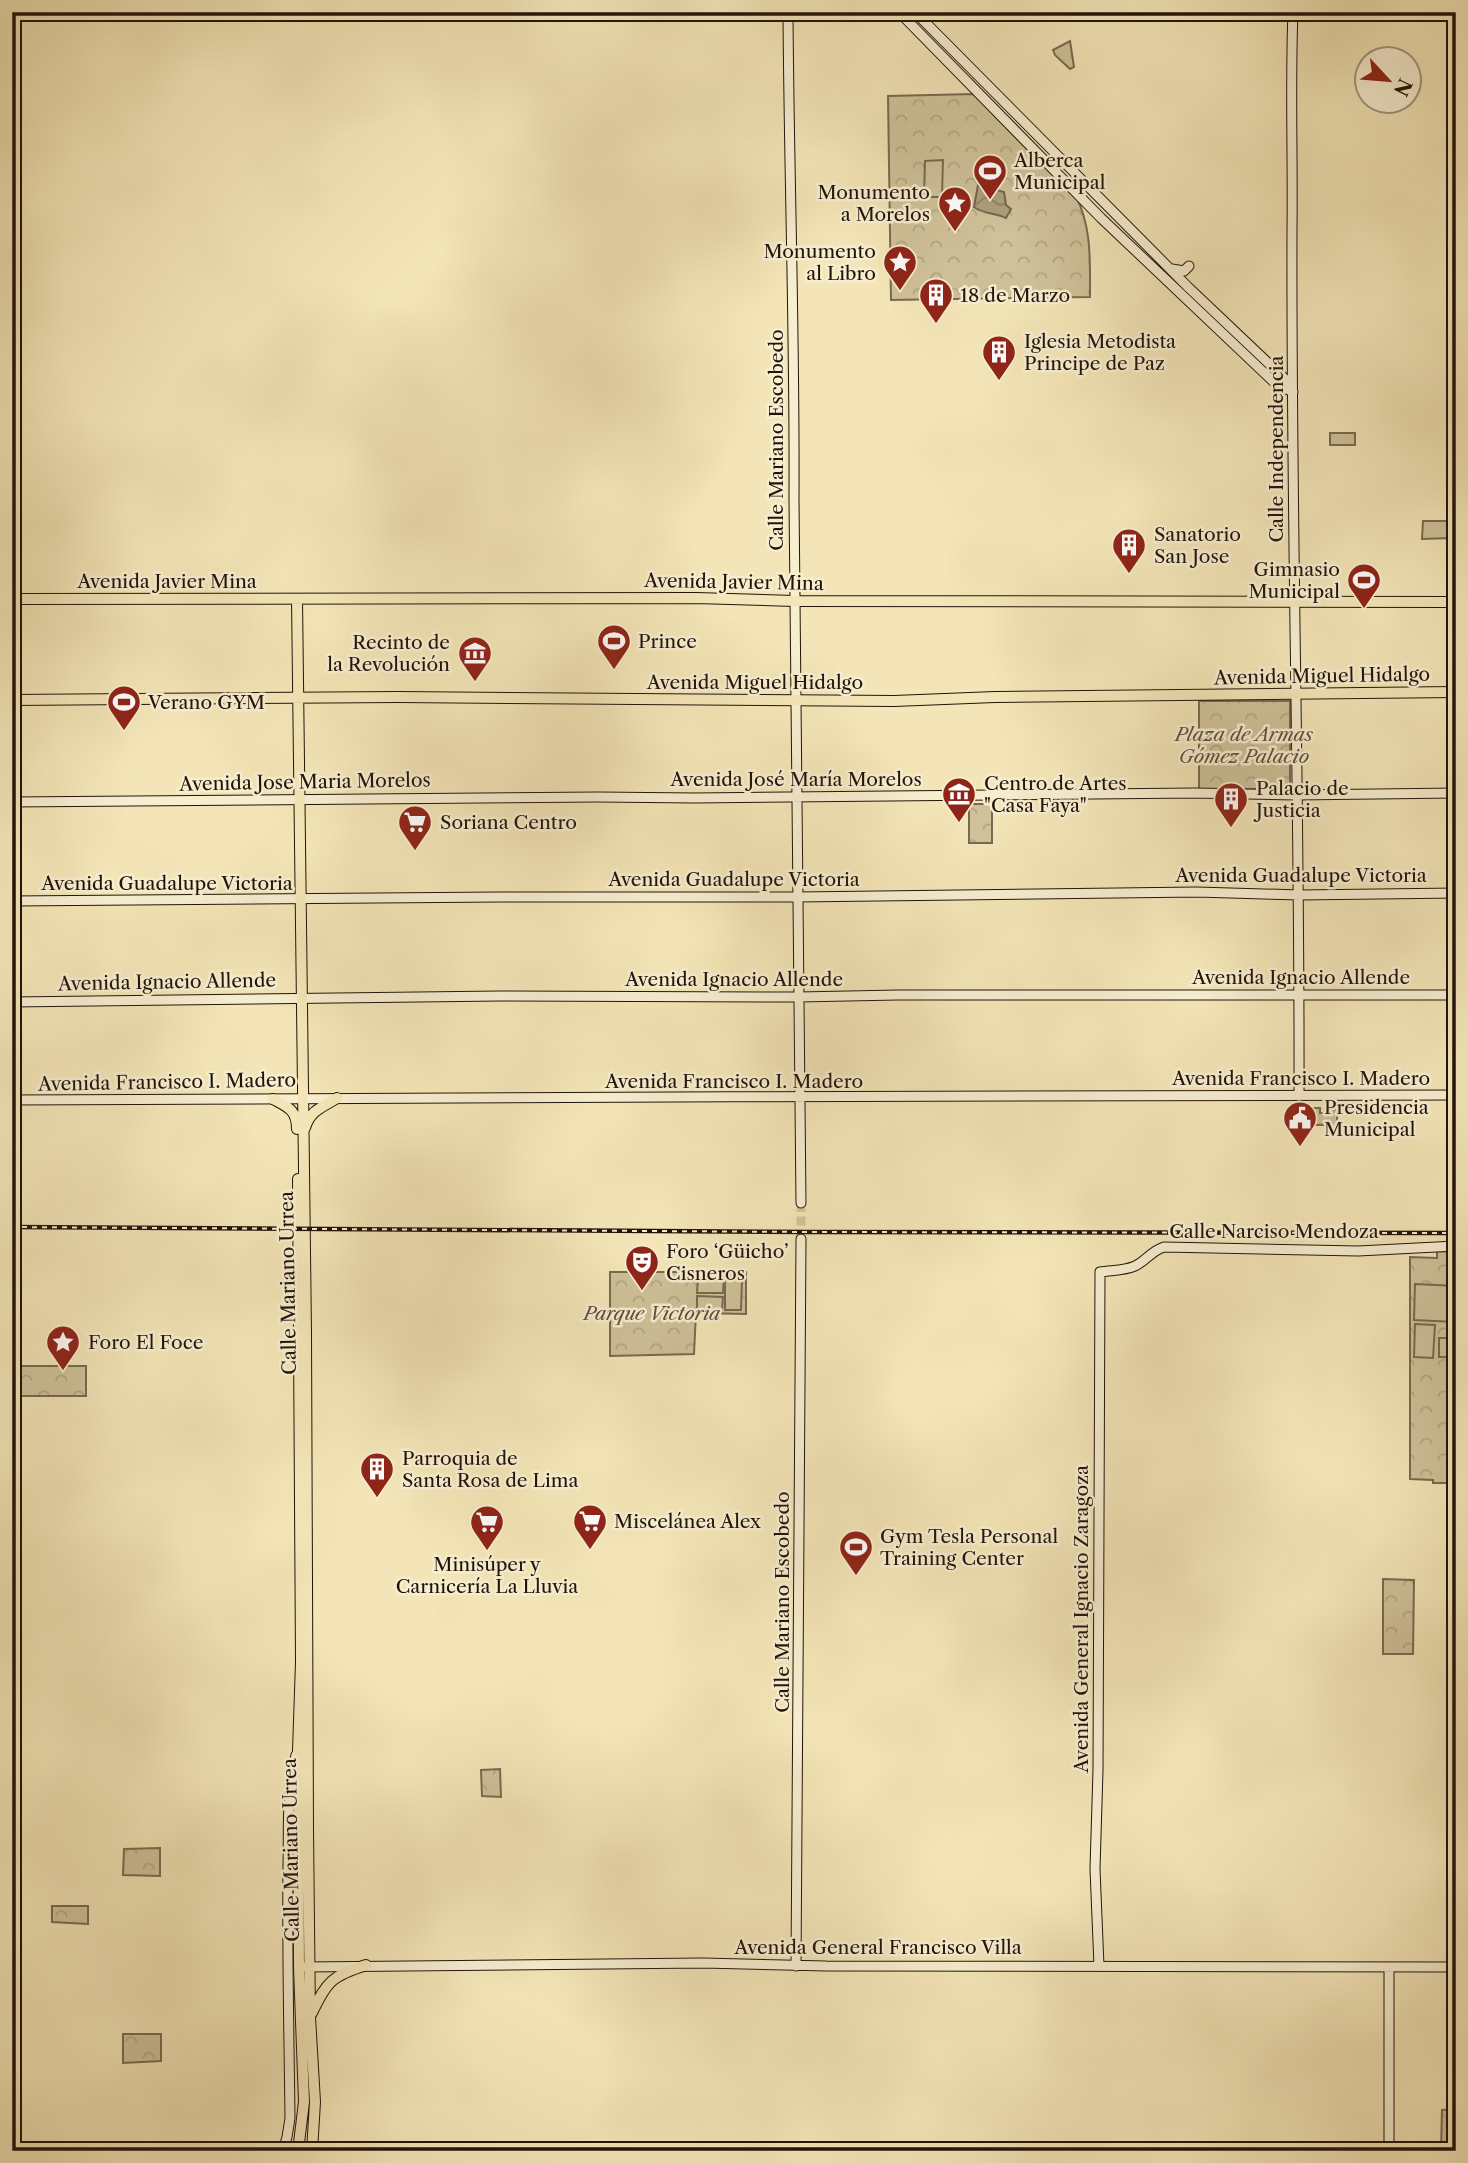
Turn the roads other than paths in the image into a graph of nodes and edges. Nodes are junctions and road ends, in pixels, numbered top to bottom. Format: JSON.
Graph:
{"nodes":[{"id":1,"x":788,"y":12,"type":"edge"},
{"id":2,"x":899,"y":12,"type":"edge"},
{"id":3,"x":915,"y":12,"type":"edge"},
{"id":4,"x":1293,"y":12,"type":"edge"},
{"id":5,"x":1189,"y":266,"type":"dead end"},
{"id":6,"x":1169,"y":268,"type":"junction"},
{"id":7,"x":1204,"y":303,"type":"junction"},
{"id":8,"x":1202,"y":315,"type":"junction"},
{"id":9,"x":1293,"y":392,"type":"junction"},
{"id":10,"x":12,"y":599,"type":"edge"},
{"id":11,"x":297,"y":599,"type":"junction"},
{"id":12,"x":795,"y":601,"type":"junction"},
{"id":13,"x":1295,"y":601,"type":"junction"},
{"id":14,"x":1456,"y":602,"type":"edge"},
{"id":15,"x":1456,"y":692,"type":"edge"},
{"id":16,"x":1297,"y":694,"type":"junction"},
{"id":17,"x":298,"y":698,"type":"junction"},
{"id":18,"x":12,"y":700,"type":"edge"},
{"id":19,"x":796,"y":701,"type":"junction"},
{"id":20,"x":1456,"y":793,"type":"edge"},
{"id":21,"x":1296,"y":795,"type":"junction"},
{"id":22,"x":798,"y":796,"type":"junction"},
{"id":23,"x":598,"y":797,"type":"joint"},
{"id":24,"x":300,"y":799,"type":"junction"},
{"id":25,"x":12,"y":802,"type":"edge"},
{"id":26,"x":1456,"y":893,"type":"edge"},
{"id":27,"x":1300,"y":895,"type":"junction"},
{"id":28,"x":798,"y":897,"type":"junction"},
{"id":29,"x":301,"y":899,"type":"junction"},
{"id":30,"x":12,"y":901,"type":"edge"},
{"id":31,"x":1299,"y":994,"type":"junction"},
{"id":32,"x":1456,"y":995,"type":"edge"},
{"id":33,"x":800,"y":997,"type":"junction"},
{"id":34,"x":302,"y":998,"type":"junction"},
{"id":35,"x":12,"y":1002,"type":"edge"},
{"id":36,"x":1456,"y":1095,"type":"edge"},
{"id":37,"x":1299,"y":1096,"type":"junction"},
{"id":38,"x":273,"y":1098,"type":"junction"},
{"id":39,"x":303,"y":1098,"type":"junction"},
{"id":40,"x":337,"y":1098,"type":"junction"},
{"id":41,"x":801,"y":1098,"type":"junction"},
{"id":42,"x":12,"y":1101,"type":"edge"},
{"id":43,"x":304,"y":1132,"type":"junction"},
{"id":44,"x":801,"y":1203,"type":"tunnel mouth"},
{"id":45,"x":801,"y":1239,"type":"tunnel mouth"},
{"id":46,"x":1456,"y":1246,"type":"edge"},
{"id":47,"x":1100,"y":1272,"type":"joint"},
{"id":48,"x":298,"y":1751,"type":"junction"},
{"id":49,"x":366,"y":1965,"type":"junction"},
{"id":50,"x":796,"y":1966,"type":"junction"},
{"id":51,"x":1099,"y":1966,"type":"junction"},
{"id":52,"x":305,"y":1967,"type":"junction"},
{"id":53,"x":1389,"y":1967,"type":"junction"},
{"id":54,"x":1456,"y":1967,"type":"edge"},
{"id":55,"x":310,"y":2017,"type":"junction"},
{"id":56,"x":283,"y":2151,"type":"edge"},
{"id":57,"x":298,"y":2151,"type":"edge"},
{"id":58,"x":312,"y":2151,"type":"edge"},
{"id":59,"x":1389,"y":2151,"type":"edge"}],
"edges":[{"from":1,"to":12,"type":"main road","name":"Calle Mariano Escobedo"},
{"from":2,"to":8,"type":"main road"},
{"from":3,"to":6,"type":"main road"},
{"from":4,"to":9,"type":"main road","name":"Calle Independencia"},
{"from":5,"to":6,"type":"main road"},
{"from":6,"to":7,"type":"main road"},
{"from":7,"to":8,"type":"main road"},
{"from":7,"to":9,"type":"main road"},
{"from":8,"to":9,"type":"main road"},
{"from":9,"to":13,"type":"main road","name":"Calle Independencia"},
{"from":10,"to":11,"type":"main road","name":"Avenida Javier Mina"},
{"from":11,"to":12,"type":"main road","name":"Avenida Javier Mina"},
{"from":11,"to":17,"type":"main road","name":"Calle Mariano Urrea"},
{"from":12,"to":13,"type":"main road","name":"Avenida Javier Mina"},
{"from":12,"to":19,"type":"main road","name":"Calle Mariano Escobedo"},
{"from":13,"to":14,"type":"main road","name":"Avenida Javier Mina"},
{"from":13,"to":16,"type":"main road","name":"Calle Independencia"},
{"from":15,"to":16,"type":"main road","name":"Avenida Miguel Hidalgo"},
{"from":16,"to":19,"type":"main road","name":"Avenida Miguel Hidalgo"},
{"from":16,"to":21,"type":"main road","name":"Calle Independencia"},
{"from":17,"to":18,"type":"main road","name":"Avenida Miguel Hidalgo"},
{"from":17,"to":19,"type":"main road","name":"Avenida Miguel Hidalgo"},
{"from":17,"to":24,"type":"main road","name":"Calle Mariano Urrea"},
{"from":19,"to":22,"type":"main road","name":"Calle Mariano Escobedo"},
{"from":20,"to":21,"type":"main road","name":"Avenida José María Morelos"},
{"from":21,"to":22,"type":"main road","name":"Avenida José María Morelos"},
{"from":21,"to":27,"type":"main road","name":"Calle Independencia"},
{"from":22,"to":23,"type":"main road","name":"Avenida José María Morelos"},
{"from":22,"to":28,"type":"main road","name":"Calle Mariano Escobedo"},
{"from":23,"to":24,"type":"main road","name":"Avenida Jose Maria Morelos"},
{"from":24,"to":25,"type":"main road","name":"Avenida Jose Maria Morelos"},
{"from":24,"to":29,"type":"main road","name":"Calle Mariano Urrea"},
{"from":26,"to":27,"type":"main road","name":"Avenida Guadalupe Victoria"},
{"from":27,"to":28,"type":"main road","name":"Avenida Guadalupe Victoria"},
{"from":27,"to":31,"type":"main road","name":"Calle Independencia"},
{"from":28,"to":29,"type":"main road","name":"Avenida Guadalupe Victoria"},
{"from":28,"to":33,"type":"main road","name":"Calle Mariano Escobedo"},
{"from":29,"to":30,"type":"main road","name":"Avenida Guadalupe Victoria"},
{"from":29,"to":34,"type":"main road","name":"Calle Mariano Urrea"},
{"from":31,"to":32,"type":"main road","name":"Avenida Ignacio Allende"},
{"from":31,"to":33,"type":"main road","name":"Avenida Ignacio Allende"},
{"from":31,"to":37,"type":"main road","name":"Calle Independencia"},
{"from":33,"to":34,"type":"main road","name":"Avenida Ignacio Allende"},
{"from":33,"to":41,"type":"main road","name":"Calle Mariano Escobedo"},
{"from":34,"to":35,"type":"main road","name":"Avenida Ignacio Allende"},
{"from":34,"to":39,"type":"main road","name":"Calle Mariano Urrea"},
{"from":36,"to":37,"type":"main road","name":"Avenida Francisco I. Madero"},
{"from":37,"to":41,"type":"main road","name":"Avenida Francisco I. Madero"},
{"from":38,"to":39,"type":"main road","name":"Avenida Francisco I. Madero"},
{"from":38,"to":42,"type":"main road","name":"Avenida Francisco I. Madero"},
{"from":38,"to":48,"type":"main road","name":"Calle Mariano Urrea"},
{"from":39,"to":40,"type":"main road","name":"Avenida Francisco I. Madero"},
{"from":39,"to":43,"type":"main road","name":"Calle Mariano Urrea"},
{"from":40,"to":41,"type":"main road","name":"Avenida Francisco I. Madero"},
{"from":40,"to":43,"type":"main road"},
{"from":41,"to":44,"type":"main road","name":"Calle Mariano Escobedo"},
{"from":43,"to":52,"type":"main road","name":"Calle Mariano Urrea"},
{"from":45,"to":50,"type":"main road","name":"Calle Mariano Escobedo"},
{"from":46,"to":47,"type":"main road","name":"Calle Narciso Mendoza"},
{"from":47,"to":51,"type":"main road","name":"Avenida General Ignacio Zaragoza"},
{"from":48,"to":52,"type":"main road","name":"Calle Mariano Urrea"},
{"from":48,"to":56,"type":"main road"},
{"from":49,"to":50,"type":"main road","name":"Avenida General Francisco Villa"},
{"from":49,"to":52,"type":"main road","name":"Avenida General Francisco Villa"},
{"from":49,"to":55,"type":"main road"},
{"from":50,"to":51,"type":"main road","name":"Avenida General Francisco Villa"},
{"from":51,"to":53,"type":"main road","name":"Avenida General Francisco Villa"},
{"from":52,"to":55,"type":"main road"},
{"from":52,"to":57,"type":"main road"},
{"from":53,"to":54,"type":"main road","name":"Avenida General Francisco Villa"},
{"from":53,"to":59,"type":"main road"},
{"from":55,"to":58,"type":"main road"}]}
